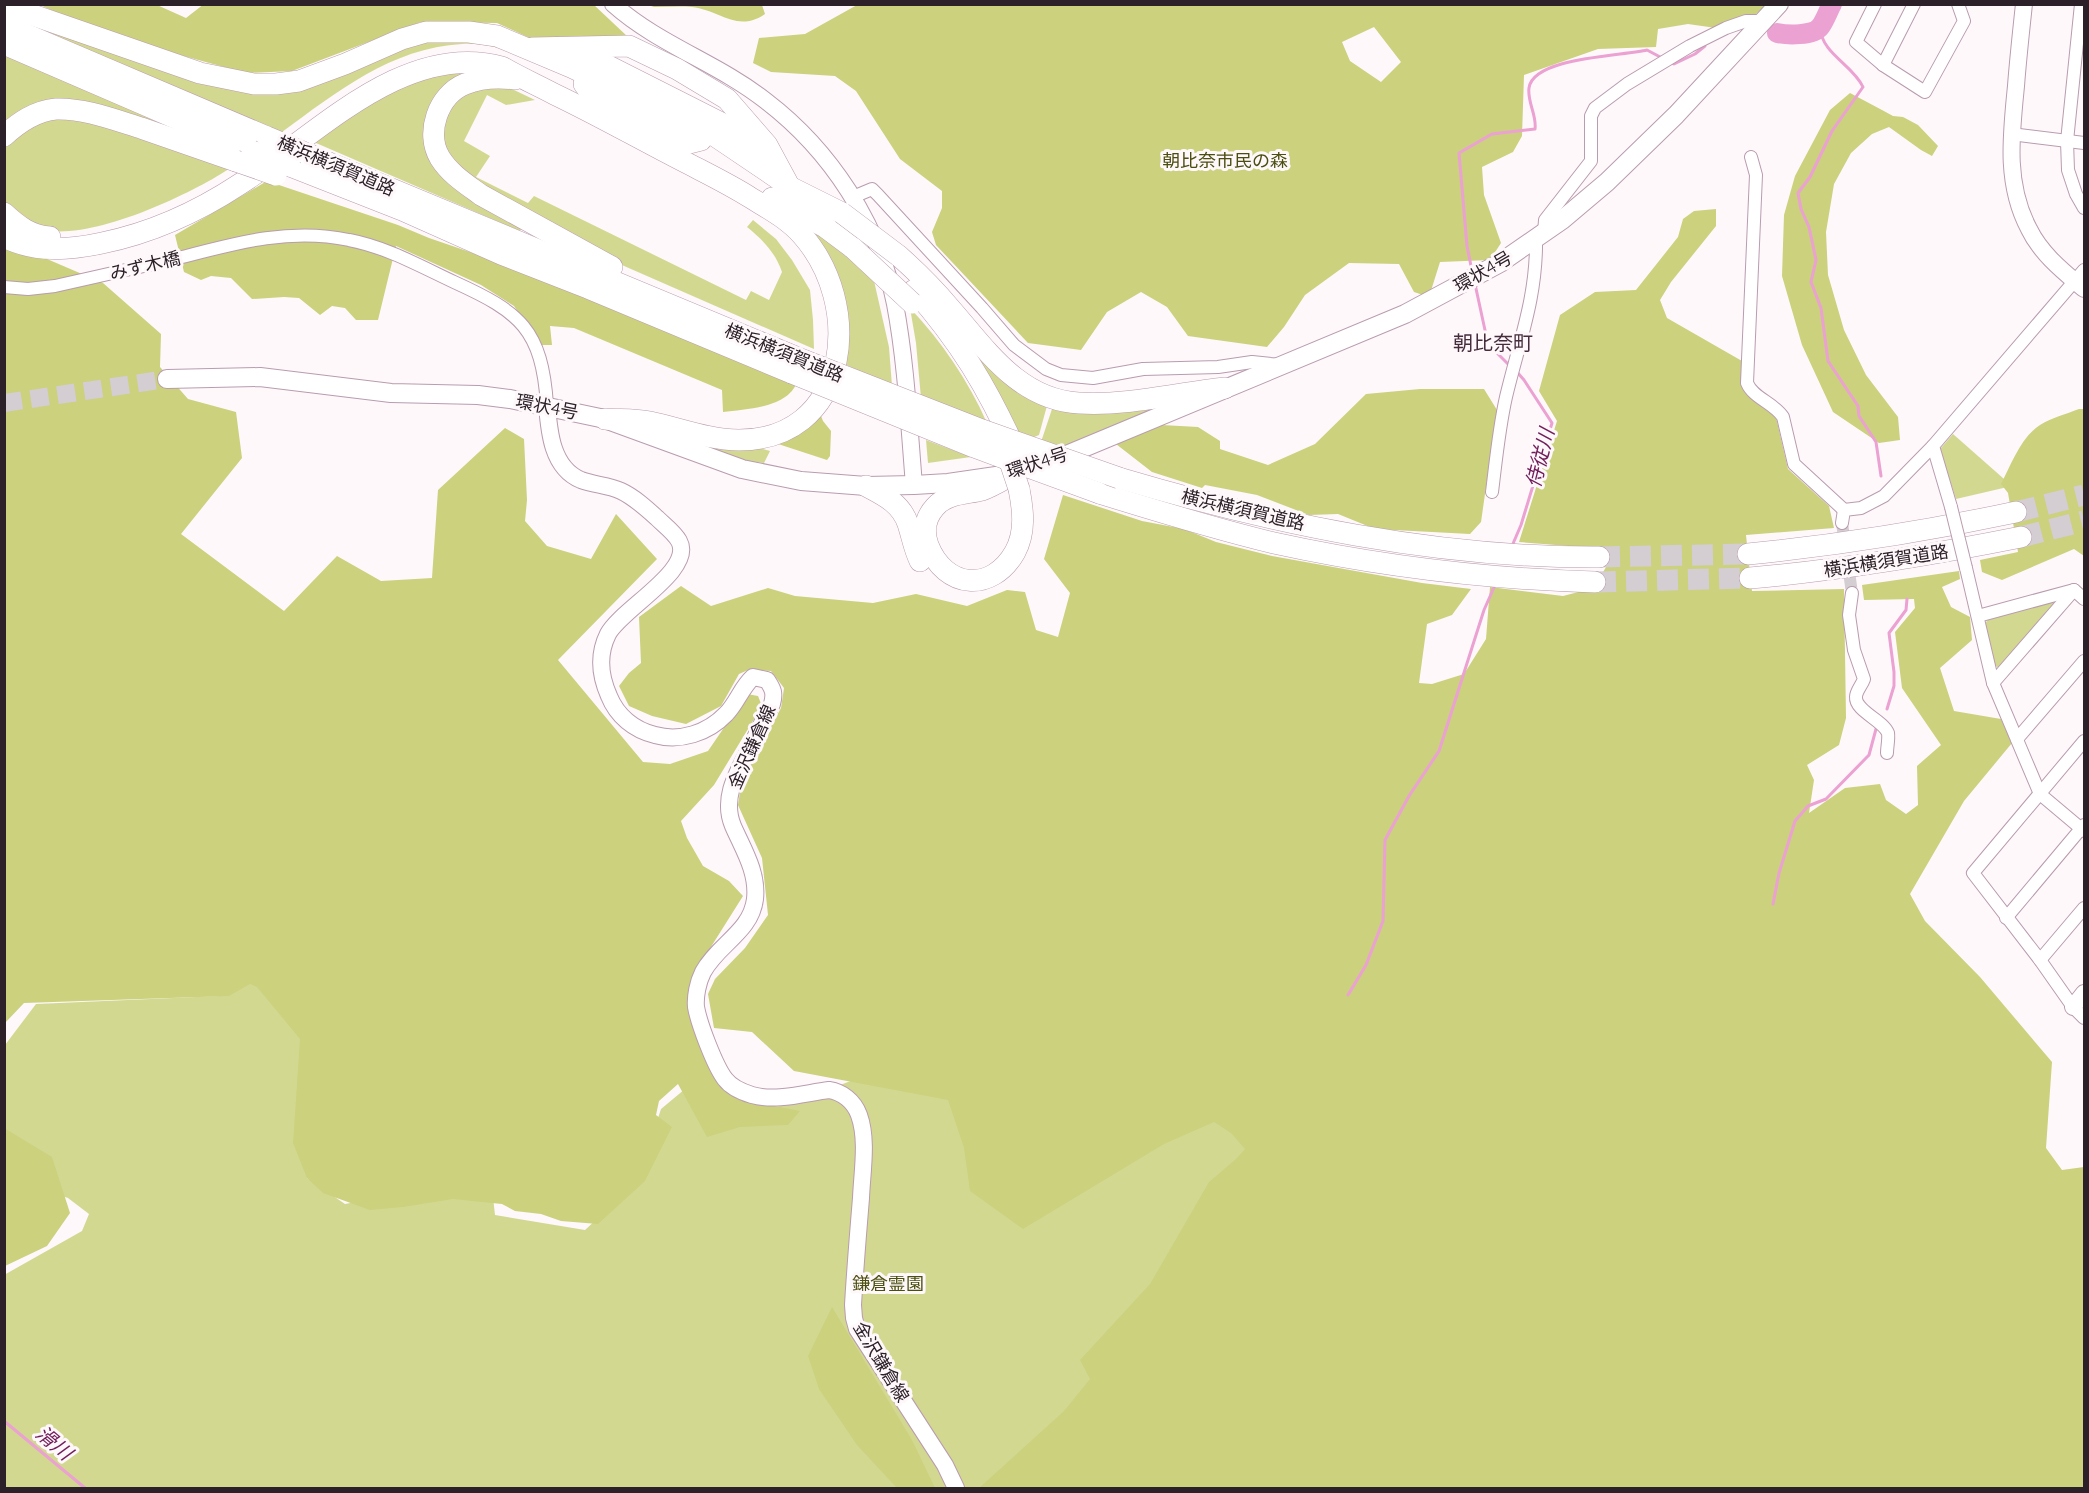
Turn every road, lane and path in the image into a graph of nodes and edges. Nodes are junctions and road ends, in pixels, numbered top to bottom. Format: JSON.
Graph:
{"nodes":[{"id":1,"x":613,"y":4,"type":"edge"},
{"id":2,"x":1779,"y":4,"type":"edge"},
{"id":3,"x":1875,"y":4,"type":"edge"},
{"id":4,"x":1914,"y":4,"type":"edge"},
{"id":5,"x":1958,"y":4,"type":"edge"},
{"id":6,"x":2024,"y":4,"type":"edge"},
{"id":7,"x":2081,"y":4,"type":"edge"},
{"id":8,"x":4,"y":5,"type":"edge"},
{"id":9,"x":1764,"y":21,"type":"junction"},
{"id":10,"x":4,"y":25,"type":"edge"},
{"id":11,"x":4,"y":44,"type":"edge"},
{"id":12,"x":605,"y":53,"type":"junction"},
{"id":13,"x":568,"y":59,"type":"junction"},
{"id":14,"x":1883,"y":65,"type":"junction"},
{"id":15,"x":543,"y":88,"type":"junction"},
{"id":16,"x":2011,"y":134,"type":"junction"},
{"id":17,"x":4,"y":136,"type":"edge"},
{"id":18,"x":732,"y":141,"type":"junction"},
{"id":19,"x":2067,"y":141,"type":"junction"},
{"id":20,"x":2085,"y":143,"type":"edge"},
{"id":21,"x":252,"y":150,"type":"junction"},
{"id":22,"x":1750,"y":157,"type":"dead end"},
{"id":23,"x":290,"y":165,"type":"junction"},
{"id":24,"x":779,"y":167,"type":"junction"},
{"id":25,"x":713,"y":176,"type":"junction"},
{"id":26,"x":791,"y":187,"type":"junction"},
{"id":27,"x":847,"y":205,"type":"junction"},
{"id":28,"x":2085,"y":208,"type":"edge"},
{"id":29,"x":4,"y":213,"type":"edge"},
{"id":30,"x":1540,"y":236,"type":"junction"},
{"id":31,"x":4,"y":237,"type":"edge"},
{"id":32,"x":854,"y":243,"type":"junction"},
{"id":33,"x":2081,"y":280,"type":"edge"},
{"id":34,"x":4,"y":287,"type":"edge"},
{"id":35,"x":766,"y":345,"type":"junction"},
{"id":36,"x":1282,"y":365,"type":"junction"},
{"id":37,"x":795,"y":366,"type":"junction"},
{"id":38,"x":167,"y":379,"type":"tunnel mouth"},
{"id":39,"x":1225,"y":388,"type":"junction"},
{"id":40,"x":547,"y":405,"type":"junction"},
{"id":41,"x":605,"y":419,"type":"junction"},
{"id":42,"x":1933,"y":446,"type":"junction"},
{"id":43,"x":1018,"y":470,"type":"junction"},
{"id":44,"x":914,"y":485,"type":"junction"},
{"id":45,"x":866,"y":486,"type":"junction"},
{"id":46,"x":1492,"y":492,"type":"dead end"},
{"id":47,"x":1844,"y":510,"type":"junction"},
{"id":48,"x":2016,"y":512,"type":"tunnel mouth"},
{"id":49,"x":1842,"y":524,"type":"tunnel mouth"},
{"id":50,"x":2021,"y":537,"type":"tunnel mouth"},
{"id":51,"x":1748,"y":554,"type":"tunnel mouth"},
{"id":52,"x":1599,"y":557,"type":"tunnel mouth"},
{"id":53,"x":1750,"y":578,"type":"tunnel mouth"},
{"id":54,"x":1595,"y":582,"type":"tunnel mouth"},
{"id":55,"x":2074,"y":590,"type":"junction"},
{"id":56,"x":1852,"y":593,"type":"tunnel mouth"},
{"id":57,"x":2085,"y":599,"type":"edge"},
{"id":58,"x":1978,"y":616,"type":"junction"},
{"id":59,"x":2085,"y":661,"type":"edge"},
{"id":60,"x":1993,"y":683,"type":"junction"},
{"id":61,"x":2017,"y":739,"type":"junction"},
{"id":62,"x":2085,"y":741,"type":"edge"},
{"id":63,"x":1887,"y":753,"type":"dead end"},
{"id":64,"x":2040,"y":794,"type":"junction"},
{"id":65,"x":2084,"y":828,"type":"edge"},
{"id":66,"x":2085,"y":908,"type":"edge"},
{"id":67,"x":2006,"y":918,"type":"junction"},
{"id":68,"x":2040,"y":960,"type":"junction"},
{"id":69,"x":2085,"y":993,"type":"edge"},
{"id":70,"x":2079,"y":1012,"type":"edge"},
{"id":71,"x":956,"y":1488,"type":"edge"}],
"edges":[{"from":1,"to":27,"type":"main road"},
{"from":2,"to":9,"type":"main road","name":"環状4号"},
{"from":3,"to":14,"type":"street"},
{"from":4,"to":14,"type":"street"},
{"from":5,"to":14,"type":"street"},
{"from":6,"to":16,"type":"main road"},
{"from":7,"to":19,"type":"street"},
{"from":8,"to":13,"type":"highway"},
{"from":9,"to":30,"type":"main road","name":"環状4号"},
{"from":9,"to":30,"type":"street"},
{"from":10,"to":21,"type":"highway","name":"横浜横須賀道路"},
{"from":11,"to":21,"type":"highway","name":"横浜横須賀道路"},
{"from":12,"to":13,"type":"highway"},
{"from":12,"to":18,"type":"highway"},
{"from":12,"to":24,"type":"highway"},
{"from":13,"to":18,"type":"highway"},
{"from":13,"to":18,"type":"highway"},
{"from":13,"to":29,"type":"highway"},
{"from":15,"to":25,"type":"highway"},
{"from":15,"to":31,"type":"highway"},
{"from":15,"to":35,"type":"highway"},
{"from":16,"to":19,"type":"street"},
{"from":16,"to":33,"type":"main road"},
{"from":17,"to":21,"type":"highway"},
{"from":18,"to":24,"type":"highway"},
{"from":18,"to":26,"type":"highway"},
{"from":19,"to":20,"type":"street"},
{"from":19,"to":28,"type":"street"},
{"from":21,"to":23,"type":"highway","name":"横浜横須賀道路","bridge":true},
{"from":21,"to":23,"type":"highway","bridge":true},
{"from":22,"to":47,"type":"street"},
{"from":23,"to":35,"type":"highway","name":"横浜横須賀道路"},
{"from":23,"to":37,"type":"highway","name":"横浜横須賀道路"},
{"from":24,"to":26,"type":"highway"},
{"from":25,"to":32,"type":"highway"},
{"from":25,"to":41,"type":"highway"},
{"from":26,"to":27,"type":"highway"},
{"from":26,"to":32,"type":"highway"},
{"from":27,"to":36,"type":"street"},
{"from":27,"to":39,"type":"highway","bridge":true},
{"from":27,"to":44,"type":"main road"},
{"from":30,"to":36,"type":"main road","name":"環状4号"},
{"from":30,"to":46,"type":"street"},
{"from":32,"to":43,"type":"highway","bridge":true},
{"from":33,"to":42,"type":"street"},
{"from":34,"to":40,"type":"street","name":"みず木橋"},
{"from":35,"to":37,"type":"highway","name":"横浜横須賀道路"},
{"from":36,"to":39,"type":"main road","name":"環状4号"},
{"from":37,"to":52,"type":"highway","name":"横浜横須賀道路","bridge":true},
{"from":37,"to":54,"type":"highway","name":"横浜横須賀道路","bridge":true},
{"from":38,"to":40,"type":"main road","name":"環状4号"},
{"from":39,"to":43,"type":"main road","name":"環状4号"},
{"from":40,"to":41,"type":"main road","name":"環状4号"},
{"from":40,"to":71,"type":"main road","name":"金沢鎌倉線"},
{"from":41,"to":45,"type":"main road","name":"環状4号"},
{"from":42,"to":47,"type":"street"},
{"from":42,"to":58,"type":"street","bridge":true},
{"from":43,"to":43,"type":"highway"},
{"from":43,"to":44,"type":"main road","name":"環状4号"},
{"from":43,"to":45,"type":"highway"},
{"from":44,"to":45,"type":"main road","name":"環状4号"},
{"from":47,"to":49,"type":"street"},
{"from":48,"to":51,"type":"highway","name":"横浜横須賀道路"},
{"from":50,"to":53,"type":"highway","name":"横浜横須賀道路"},
{"from":55,"to":57,"type":"street"},
{"from":55,"to":58,"type":"street"},
{"from":55,"to":60,"type":"street"},
{"from":56,"to":63,"type":"street"},
{"from":58,"to":60,"type":"street"},
{"from":59,"to":61,"type":"street"},
{"from":60,"to":61,"type":"street"},
{"from":61,"to":64,"type":"street"},
{"from":62,"to":64,"type":"street"},
{"from":64,"to":65,"type":"street"},
{"from":64,"to":67,"type":"street"},
{"from":65,"to":67,"type":"street"},
{"from":66,"to":68,"type":"street"},
{"from":67,"to":68,"type":"street"},
{"from":68,"to":70,"type":"street"},
{"from":69,"to":70,"type":"main road"}]}
